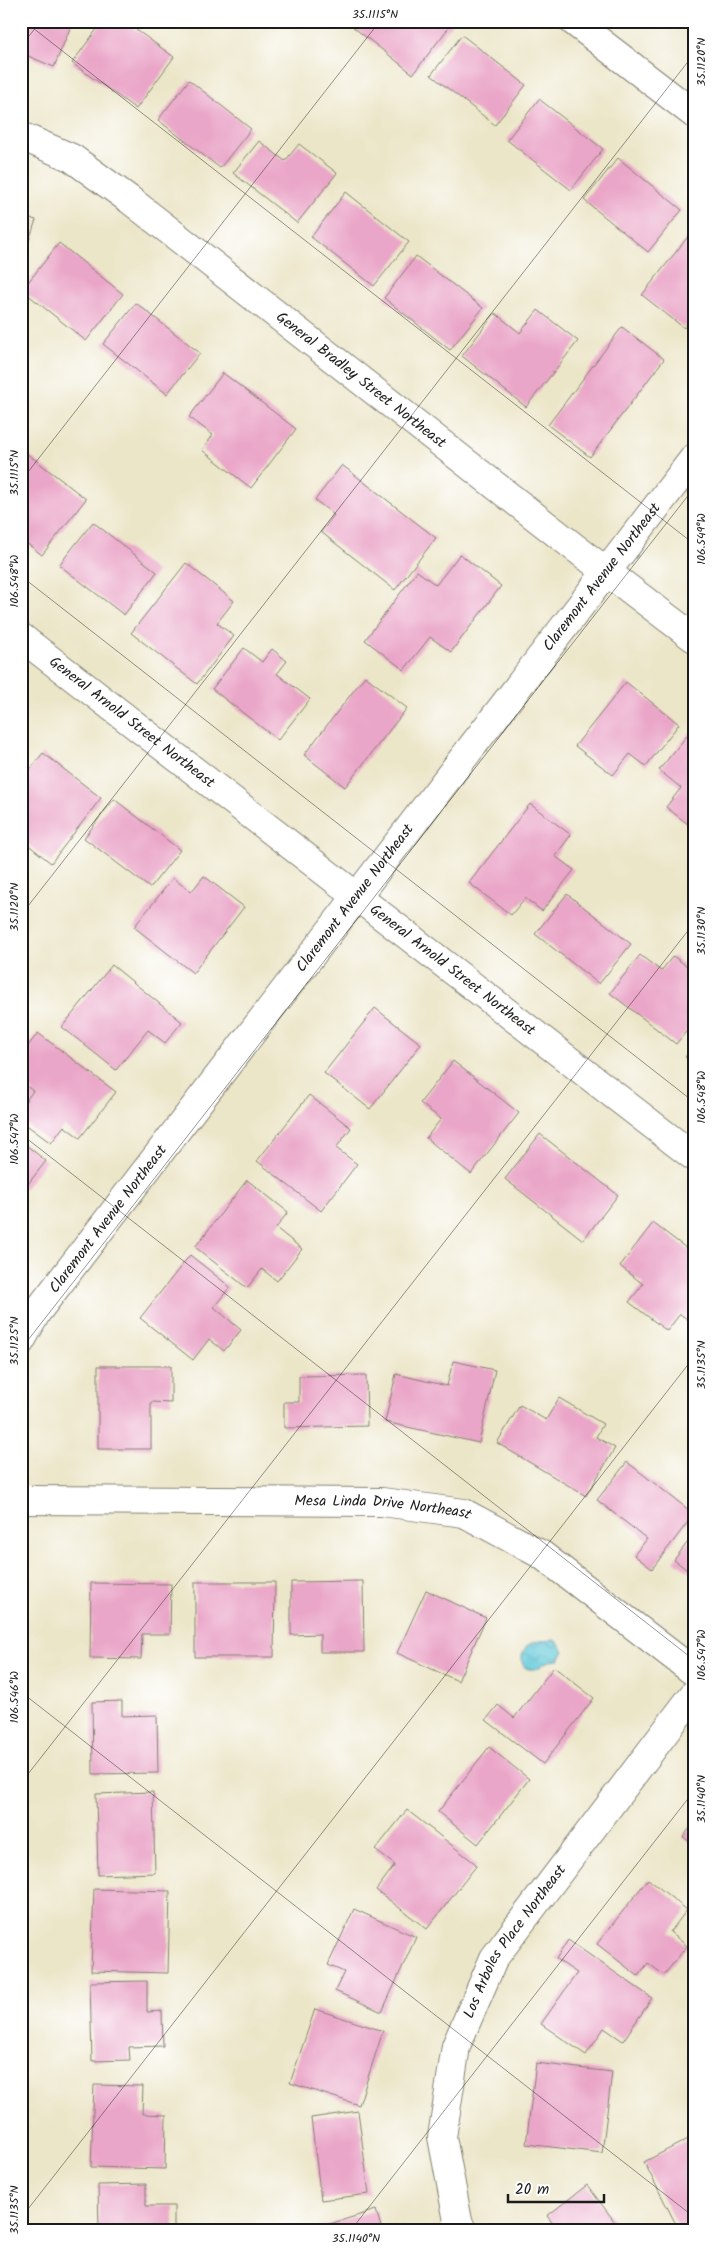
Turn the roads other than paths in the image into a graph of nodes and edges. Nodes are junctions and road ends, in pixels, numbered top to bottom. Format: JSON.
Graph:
{"nodes":[{"id":1,"x":573,"y":21,"type":"edge"},
{"id":2,"x":694,"y":114,"type":"edge"},
{"id":3,"x":21,"y":136,"type":"edge"},
{"id":4,"x":694,"y":458,"type":"edge"},
{"id":5,"x":606,"y":572,"type":"junction"},
{"id":6,"x":694,"y":638,"type":"edge"},
{"id":7,"x":23,"y":642,"type":"edge"},
{"id":8,"x":356,"y":898,"type":"junction"},
{"id":9,"x":694,"y":1157,"type":"edge"},
{"id":10,"x":21,"y":1341,"type":"edge"},
{"id":11,"x":21,"y":1500,"type":"edge"},
{"id":12,"x":694,"y":1672,"type":"edge"},
{"id":13,"x":694,"y":1694,"type":"edge"},
{"id":14,"x":462,"y":2230,"type":"edge"}],
"edges":[{"from":1,"to":2,"type":"street"},
{"from":3,"to":5,"type":"street","name":"General Bradley Street Northeast"},
{"from":4,"to":5,"type":"street","name":"Claremont Avenue Northeast"},
{"from":5,"to":6,"type":"street","name":"General Bradley Street Northeast"},
{"from":5,"to":8,"type":"street","name":"Claremont Avenue Northeast"},
{"from":7,"to":8,"type":"street","name":"General Arnold Street Northeast"},
{"from":8,"to":9,"type":"street","name":"General Arnold Street Northeast"},
{"from":8,"to":10,"type":"street","name":"Claremont Avenue Northeast"},
{"from":11,"to":12,"type":"street","name":"Mesa Linda Drive Northeast"},
{"from":13,"to":14,"type":"street","name":"Los Arboles Place Northeast"}]}
